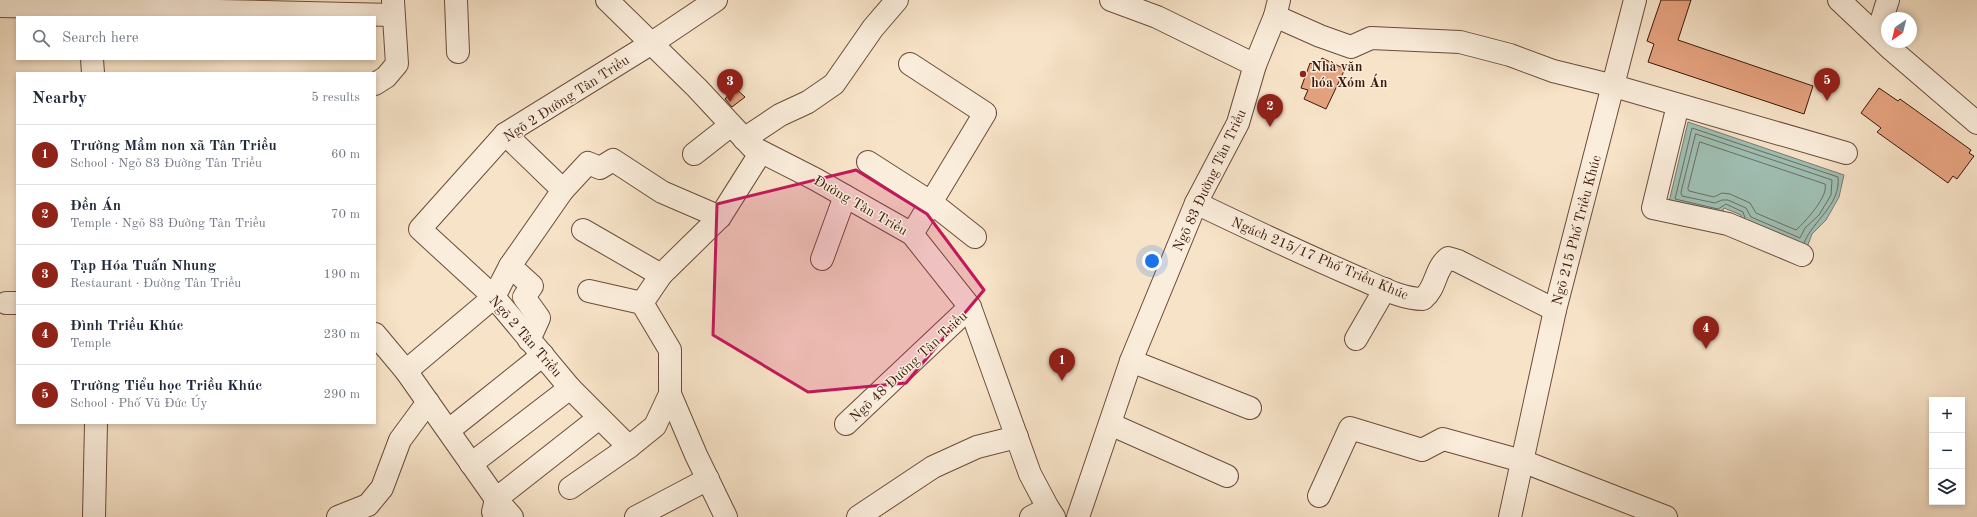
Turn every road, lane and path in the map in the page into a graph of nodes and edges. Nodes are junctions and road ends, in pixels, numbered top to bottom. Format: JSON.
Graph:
{"nodes":[{"id":1,"x":456,"y":0,"type":"edge"},
{"id":2,"x":606,"y":0,"type":"edge"},
{"id":3,"x":716,"y":0,"type":"edge"},
{"id":4,"x":897,"y":0,"type":"edge"},
{"id":5,"x":1111,"y":0,"type":"edge"},
{"id":6,"x":1635,"y":0,"type":"edge"},
{"id":7,"x":1839,"y":0,"type":"edge"},
{"id":8,"x":1888,"y":0,"type":"edge"},
{"id":9,"x":0,"y":6,"type":"edge"},
{"id":10,"x":393,"y":7,"type":"edge"},
{"id":11,"x":92,"y":8,"type":"edge"},
{"id":12,"x":1277,"y":8,"type":"edge"},
{"id":13,"x":1877,"y":35,"type":"junction"},
{"id":14,"x":652,"y":43,"type":"junction"},
{"id":15,"x":458,"y":52,"type":"dead end"},
{"id":16,"x":92,"y":60,"type":"edge"},
{"id":17,"x":910,"y":64,"type":"dead end"},
{"id":18,"x":1255,"y":65,"type":"junction"},
{"id":19,"x":92,"y":72,"type":"edge"},
{"id":20,"x":376,"y":83,"type":"edge"},
{"id":21,"x":1614,"y":86,"type":"junction"},
{"id":22,"x":1678,"y":105,"type":"junction"},
{"id":23,"x":1977,"y":123,"type":"edge"},
{"id":24,"x":737,"y":132,"type":"junction"},
{"id":25,"x":505,"y":134,"type":"junction"},
{"id":26,"x":761,"y":152,"type":"junction"},
{"id":27,"x":1846,"y":153,"type":"dead end"},
{"id":28,"x":694,"y":154,"type":"dead end"},
{"id":29,"x":868,"y":162,"type":"dead end"},
{"id":30,"x":563,"y":190,"type":"junction"},
{"id":31,"x":845,"y":196,"type":"junction"},
{"id":32,"x":1196,"y":202,"type":"junction"},
{"id":33,"x":932,"y":203,"type":"junction"},
{"id":34,"x":720,"y":217,"type":"junction"},
{"id":35,"x":420,"y":229,"type":"joint"},
{"id":36,"x":583,"y":230,"type":"dead end"},
{"id":37,"x":912,"y":234,"type":"junction"},
{"id":38,"x":975,"y":237,"type":"dead end"},
{"id":39,"x":1802,"y":255,"type":"dead end"},
{"id":40,"x":822,"y":259,"type":"dead end"},
{"id":41,"x":510,"y":266,"type":"junction"},
{"id":42,"x":661,"y":275,"type":"junction"},
{"id":43,"x":1385,"y":289,"type":"junction"},
{"id":44,"x":589,"y":291,"type":"dead end"},
{"id":45,"x":494,"y":297,"type":"junction"},
{"id":46,"x":642,"y":303,"type":"junction"},
{"id":47,"x":970,"y":307,"type":"junction"},
{"id":48,"x":1555,"y":310,"type":"junction"},
{"id":49,"x":376,"y":335,"type":"edge"},
{"id":50,"x":1356,"y":339,"type":"dead end"},
{"id":51,"x":536,"y":347,"type":"junction"},
{"id":52,"x":1131,"y":360,"type":"junction"},
{"id":53,"x":406,"y":371,"type":"junction"},
{"id":54,"x":570,"y":388,"type":"junction"},
{"id":55,"x":670,"y":394,"type":"junction"},
{"id":56,"x":428,"y":402,"type":"junction"},
{"id":57,"x":1250,"y":408,"type":"dead end"},
{"id":58,"x":599,"y":418,"type":"junction"},
{"id":59,"x":96,"y":424,"type":"edge"},
{"id":60,"x":846,"y":424,"type":"dead end"},
{"id":61,"x":1110,"y":424,"type":"junction"},
{"id":62,"x":449,"y":430,"type":"junction"},
{"id":63,"x":1017,"y":437,"type":"junction"},
{"id":64,"x":629,"y":447,"type":"junction"},
{"id":65,"x":1522,"y":461,"type":"junction"},
{"id":66,"x":471,"y":464,"type":"junction"},
{"id":67,"x":1227,"y":476,"type":"dead end"},
{"id":68,"x":708,"y":479,"type":"junction"},
{"id":69,"x":570,"y":488,"type":"dead end"},
{"id":70,"x":1319,"y":496,"type":"dead end"},
{"id":71,"x":494,"y":508,"type":"edge"},
{"id":72,"x":1623,"y":509,"type":"edge"},
{"id":73,"x":363,"y":513,"type":"edge"},
{"id":74,"x":1044,"y":514,"type":"edge"},
{"id":75,"x":94,"y":517,"type":"edge"},
{"id":76,"x":338,"y":517,"type":"edge"},
{"id":77,"x":512,"y":517,"type":"edge"},
{"id":78,"x":636,"y":517,"type":"edge"},
{"id":79,"x":726,"y":517,"type":"edge"},
{"id":80,"x":858,"y":517,"type":"edge"},
{"id":81,"x":1078,"y":517,"type":"edge"},
{"id":82,"x":1510,"y":517,"type":"edge"},
{"id":83,"x":1666,"y":517,"type":"edge"}],
"edges":[{"from":1,"to":15,"type":"street"},
{"from":2,"to":14,"type":"street","name":"Đường Tân Triều"},
{"from":3,"to":14,"type":"street","name":"Ngõ 2 Đường Tân Triều"},
{"from":4,"to":24,"type":"street"},
{"from":5,"to":18,"type":"street"},
{"from":6,"to":21,"type":"street","name":"Ngõ 215 Phố Triều Khúc"},
{"from":7,"to":13,"type":"street"},
{"from":8,"to":13,"type":"street"},
{"from":9,"to":11,"type":"street"},
{"from":10,"to":11,"type":"street"},
{"from":10,"to":20,"type":"street"},
{"from":12,"to":18,"type":"street","name":"Ngõ 83 Đường Tân Triều"},
{"from":12,"to":21,"type":"street"},
{"from":13,"to":23,"type":"street"},
{"from":14,"to":24,"type":"street","name":"Đường Tân Triều"},
{"from":14,"to":25,"type":"street","name":"Ngõ 2 Đường Tân Triều"},
{"from":16,"to":19,"type":"street"},
{"from":17,"to":33,"type":"street"},
{"from":18,"to":32,"type":"street","name":"Ngõ 83 Đường Tân Triều"},
{"from":21,"to":22,"type":"street"},
{"from":21,"to":48,"type":"street","name":"Ngõ 215 Phố Triều Khúc"},
{"from":22,"to":27,"type":"street"},
{"from":22,"to":39,"type":"street"},
{"from":24,"to":26,"type":"street","name":"Đường Tân Triều"},
{"from":24,"to":28,"type":"street"},
{"from":25,"to":30,"type":"street"},
{"from":25,"to":35,"type":"street","name":"Ngõ 2 Đường Tân Triều"},
{"from":26,"to":31,"type":"street","name":"Đường Tân Triều"},
{"from":26,"to":34,"type":"street"},
{"from":29,"to":33,"type":"street"},
{"from":30,"to":34,"type":"street"},
{"from":30,"to":41,"type":"street"},
{"from":31,"to":37,"type":"street","name":"Đường Tân Triều"},
{"from":31,"to":40,"type":"street"},
{"from":32,"to":43,"type":"street","name":"Ngách 215/17 Phố Triều Khúc"},
{"from":32,"to":52,"type":"street","name":"Ngõ 83 Đường Tân Triều"},
{"from":33,"to":37,"type":"street"},
{"from":33,"to":38,"type":"street"},
{"from":34,"to":42,"type":"street"},
{"from":35,"to":45,"type":"street","name":"Ngõ 2 Tân Triều"},
{"from":36,"to":42,"type":"street"},
{"from":37,"to":47,"type":"street","name":"Đường Tân Triều"},
{"from":41,"to":45,"type":"street"},
{"from":41,"to":51,"type":"street"},
{"from":42,"to":46,"type":"street"},
{"from":43,"to":48,"type":"street","name":"Ngách 215/17 Phố Triều Khúc"},
{"from":43,"to":50,"type":"street"},
{"from":44,"to":46,"type":"street"},
{"from":45,"to":51,"type":"street","name":"Ngõ 2 Tân Triều"},
{"from":45,"to":53,"type":"street"},
{"from":46,"to":55,"type":"street"},
{"from":47,"to":60,"type":"street","name":"Ngõ 48 Đường Tân Triều"},
{"from":47,"to":63,"type":"street","name":"Đường Tân Triều"},
{"from":48,"to":65,"type":"street","name":"Ngõ 215 Phố Triều Khúc"},
{"from":49,"to":53,"type":"street"},
{"from":51,"to":54,"type":"street","name":"Ngõ 2 Tân Triều"},
{"from":51,"to":62,"type":"street"},
{"from":52,"to":57,"type":"street"},
{"from":52,"to":61,"type":"street","name":"Ngõ 83 Đường Tân Triều"},
{"from":53,"to":56,"type":"street"},
{"from":54,"to":58,"type":"street","name":"Ngõ 2 Tân Triều"},
{"from":54,"to":66,"type":"street"},
{"from":55,"to":64,"type":"street"},
{"from":55,"to":68,"type":"street"},
{"from":56,"to":62,"type":"street"},
{"from":56,"to":73,"type":"street"},
{"from":58,"to":64,"type":"street","name":"Ngõ 2 Tân Triều"},
{"from":58,"to":71,"type":"street"},
{"from":59,"to":75,"type":"street"},
{"from":61,"to":67,"type":"street"},
{"from":61,"to":81,"type":"street","name":"Ngõ 83 Đường Tân Triều"},
{"from":62,"to":66,"type":"street"},
{"from":63,"to":74,"type":"street","name":"Đường Tân Triều"},
{"from":63,"to":80,"type":"street"},
{"from":64,"to":69,"type":"street"},
{"from":65,"to":70,"type":"street"},
{"from":65,"to":72,"type":"street"},
{"from":65,"to":82,"type":"street","name":"Ngõ 215 Phố Triều Khúc"},
{"from":66,"to":71,"type":"street"},
{"from":68,"to":78,"type":"street"},
{"from":68,"to":79,"type":"street"},
{"from":71,"to":77,"type":"street"},
{"from":72,"to":83,"type":"street"},
{"from":73,"to":76,"type":"street"}]}
